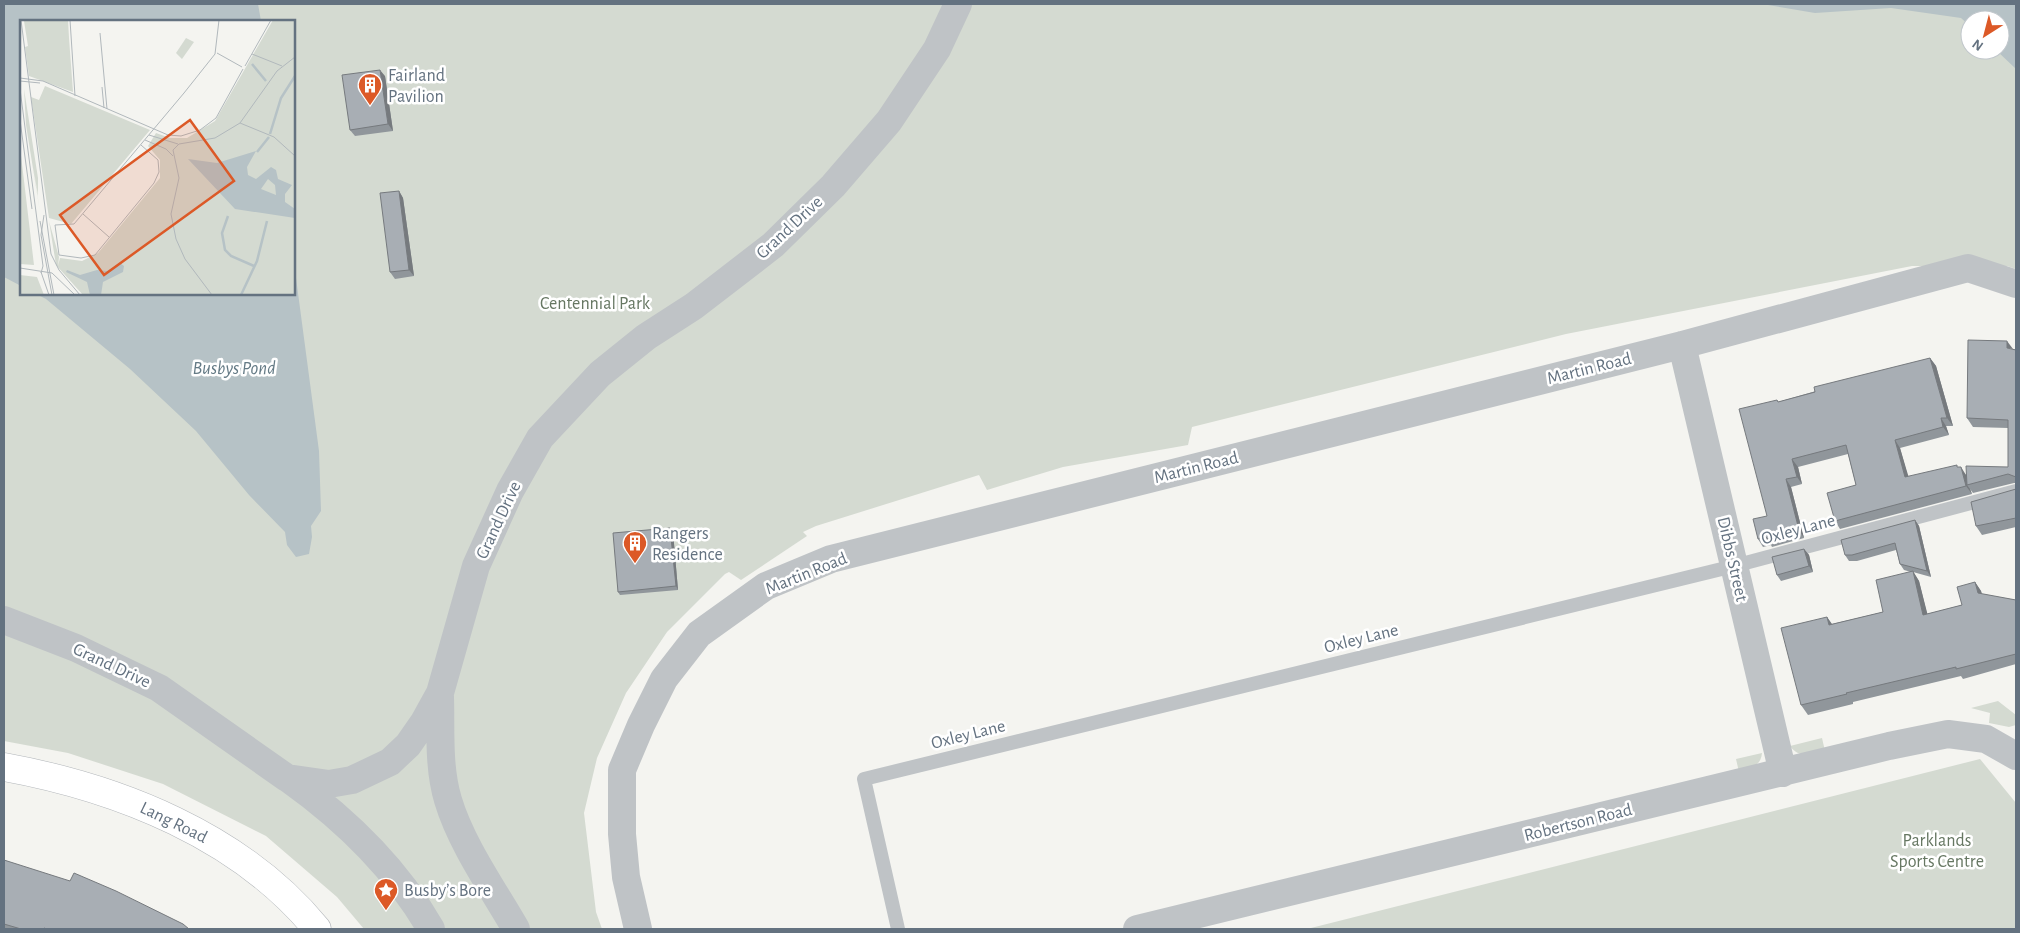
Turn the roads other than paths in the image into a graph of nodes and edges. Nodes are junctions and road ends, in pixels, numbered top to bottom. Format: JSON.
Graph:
{"nodes":[{"id":1,"x":958,"y":4,"type":"edge"},
{"id":2,"x":2016,"y":284,"type":"edge"},
{"id":3,"x":1682,"y":345,"type":"junction"},
{"id":4,"x":2016,"y":491,"type":"edge"},
{"id":5,"x":1734,"y":566,"type":"junction"},
{"id":6,"x":4,"y":620,"type":"edge"},
{"id":7,"x":440,"y":692,"type":"junction"},
{"id":8,"x":2016,"y":756,"type":"edge"},
{"id":9,"x":4,"y":767,"type":"edge"},
{"id":10,"x":1783,"y":773,"type":"junction"},
{"id":11,"x":287,"y":778,"type":"junction"},
{"id":12,"x":317,"y":929,"type":"edge"},
{"id":13,"x":431,"y":929,"type":"edge"},
{"id":14,"x":516,"y":929,"type":"edge"},
{"id":15,"x":638,"y":929,"type":"edge"},
{"id":16,"x":898,"y":929,"type":"edge"},
{"id":17,"x":1137,"y":929,"type":"edge"}],
"edges":[{"from":1,"to":7,"type":"street","name":"Grand Drive"},
{"from":2,"to":3,"type":"street","name":"Martin Road"},
{"from":3,"to":5,"type":"street","name":"Dibbs Street"},
{"from":3,"to":15,"type":"street","name":"Martin Road"},
{"from":4,"to":5,"type":"lane","name":"Oxley Lane"},
{"from":5,"to":10,"type":"street","name":"Dibbs Street"},
{"from":5,"to":16,"type":"lane","name":"Oxley Lane"},
{"from":6,"to":11,"type":"street","name":"Grand Drive"},
{"from":7,"to":11,"type":"street","name":"Grand Drive"},
{"from":7,"to":14,"type":"street"},
{"from":8,"to":10,"type":"street","name":"Robertson Road"},
{"from":9,"to":12,"type":"street","name":"Lang Road"},
{"from":10,"to":17,"type":"street","name":"Robertson Road"},
{"from":11,"to":13,"type":"street"}]}
